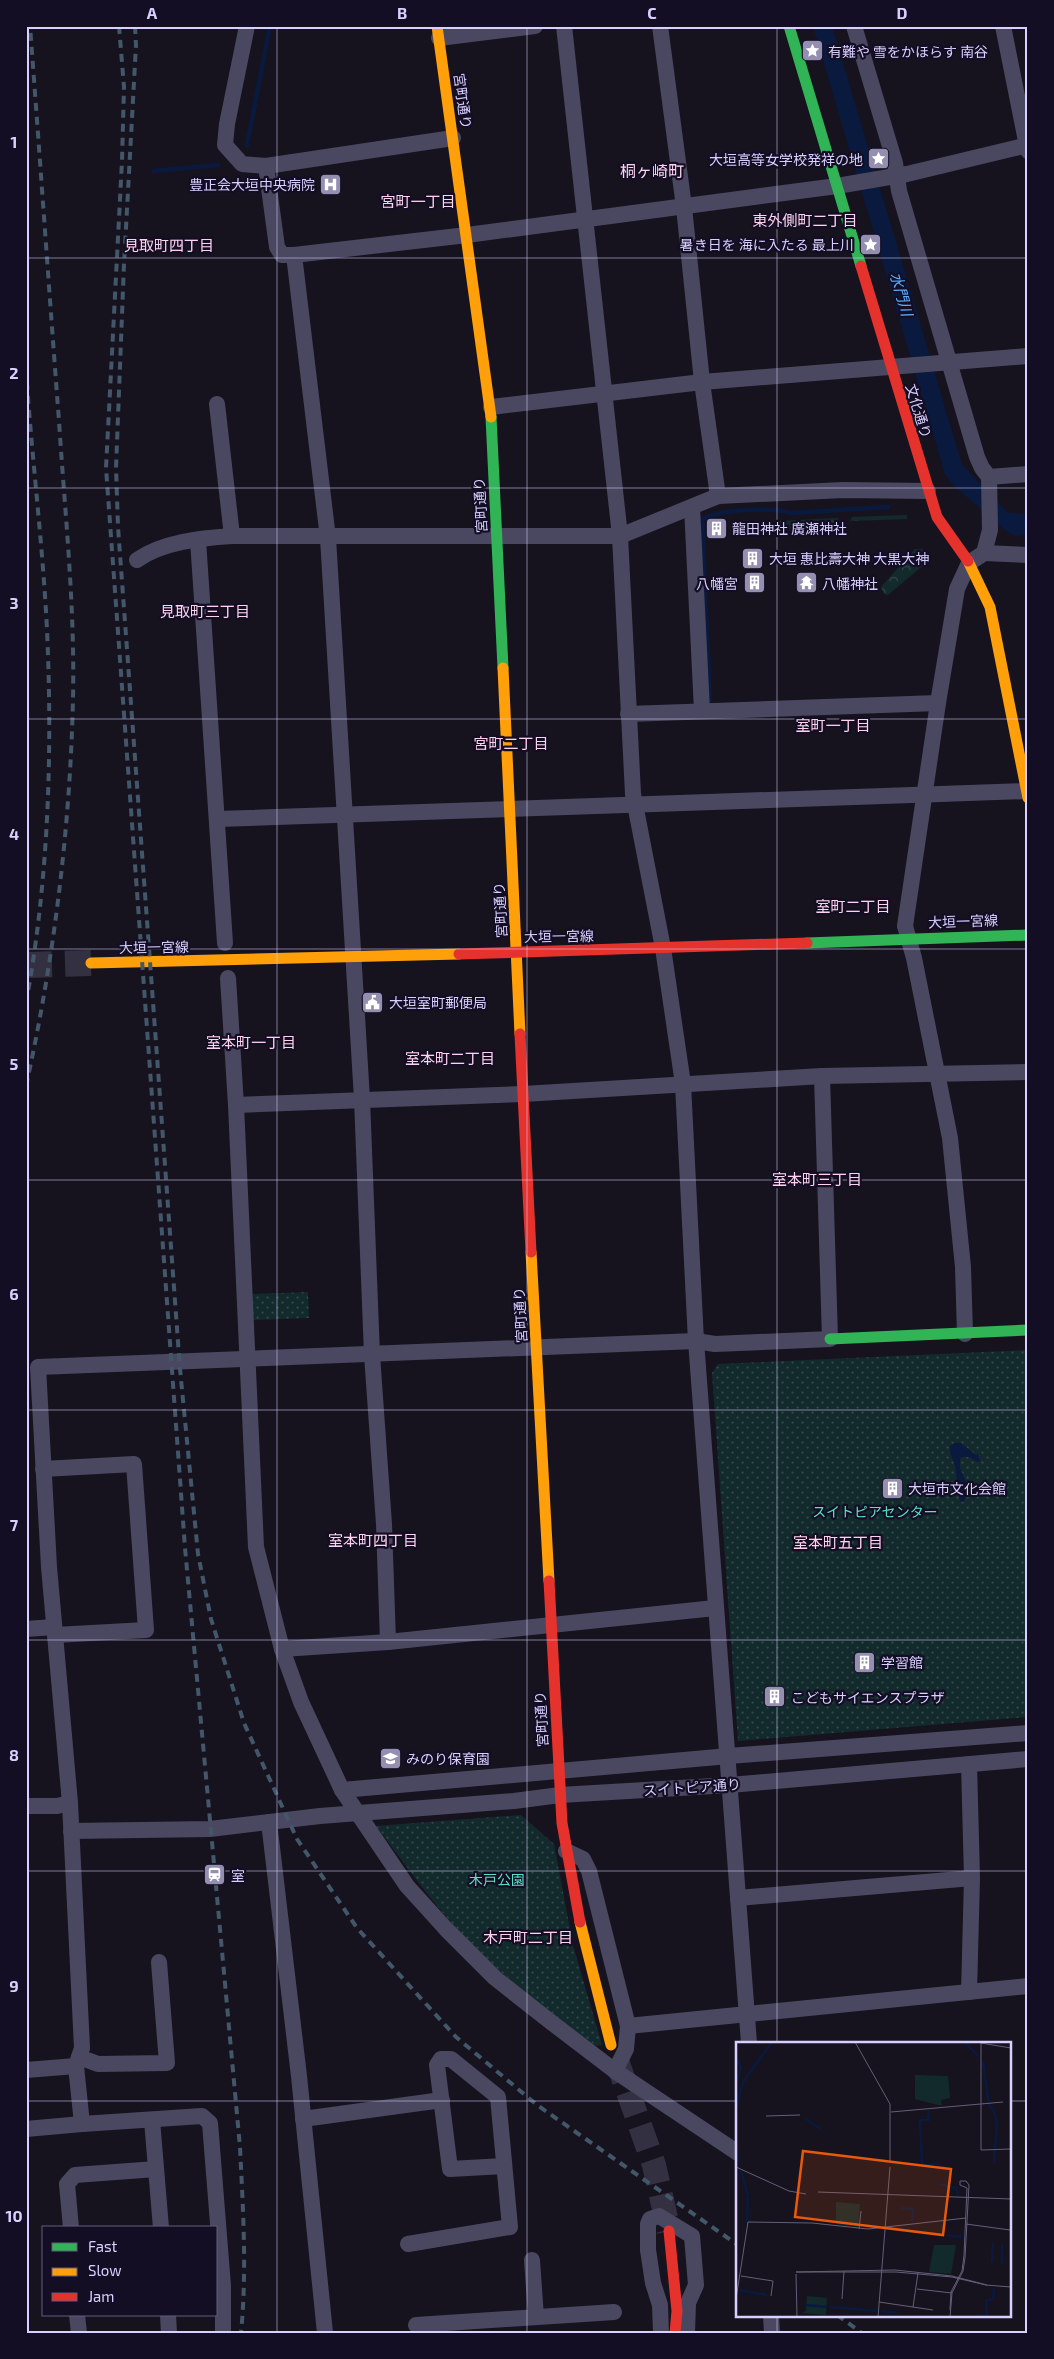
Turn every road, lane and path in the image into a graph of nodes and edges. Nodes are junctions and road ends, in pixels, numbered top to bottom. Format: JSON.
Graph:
{"nodes":[{"id":1,"x":247,"y":26,"type":"edge"},
{"id":2,"x":535,"y":26,"type":"edge"},
{"id":3,"x":564,"y":26,"type":"edge"},
{"id":4,"x":660,"y":26,"type":"edge"},
{"id":5,"x":789,"y":26,"type":"edge"},
{"id":6,"x":854,"y":26,"type":"edge"},
{"id":7,"x":1002,"y":26,"type":"edge"},
{"id":8,"x":438,"y":32,"type":"edge"},
{"id":9,"x":453,"y":138,"type":"junction"},
{"id":10,"x":1027,"y":147,"type":"edge"},
{"id":11,"x":266,"y":166,"type":"junction"},
{"id":12,"x":889,"y":177,"type":"junction"},
{"id":13,"x":837,"y":186,"type":"junction"},
{"id":14,"x":684,"y":207,"type":"junction"},
{"id":15,"x":586,"y":218,"type":"junction"},
{"id":16,"x":466,"y":235,"type":"junction"},
{"id":17,"x":294,"y":255,"type":"junction"},
{"id":18,"x":1028,"y":356,"type":"edge"},
{"id":19,"x":942,"y":361,"type":"junction"},
{"id":20,"x":890,"y":365,"type":"junction"},
{"id":21,"x":702,"y":382,"type":"junction"},
{"id":22,"x":603,"y":395,"type":"junction"},
{"id":23,"x":217,"y":404,"type":"dead end"},
{"id":24,"x":491,"y":407,"type":"junction"},
{"id":25,"x":1028,"y":474,"type":"edge"},
{"id":26,"x":989,"y":482,"type":"junction"},
{"id":27,"x":928,"y":491,"type":"junction"},
{"id":28,"x":718,"y":496,"type":"junction"},
{"id":29,"x":692,"y":507,"type":"junction"},
{"id":30,"x":232,"y":536,"type":"junction"},
{"id":31,"x":496,"y":536,"type":"junction"},
{"id":32,"x":620,"y":536,"type":"junction"},
{"id":33,"x":328,"y":538,"type":"junction"},
{"id":34,"x":198,"y":540,"type":"junction"},
{"id":35,"x":984,"y":553,"type":"junction"},
{"id":36,"x":1028,"y":555,"type":"edge"},
{"id":37,"x":137,"y":560,"type":"dead end"},
{"id":38,"x":969,"y":563,"type":"junction"},
{"id":39,"x":938,"y":703,"type":"junction"},
{"id":40,"x":702,"y":711,"type":"junction"},
{"id":41,"x":628,"y":714,"type":"junction"},
{"id":42,"x":1027,"y":793,"type":"edge"},
{"id":43,"x":924,"y":795,"type":"junction"},
{"id":44,"x":635,"y":806,"type":"junction"},
{"id":45,"x":509,"y":810,"type":"junction"},
{"id":46,"x":344,"y":816,"type":"junction"},
{"id":47,"x":218,"y":819,"type":"junction"},
{"id":48,"x":1028,"y":935,"type":"edge"},
{"id":49,"x":909,"y":938,"type":"junction"},
{"id":50,"x":225,"y":943,"type":"dead end"},
{"id":51,"x":663,"y":948,"type":"junction"},
{"id":52,"x":517,"y":952,"type":"junction"},
{"id":53,"x":353,"y":958,"type":"junction"},
{"id":54,"x":90,"y":963,"type":"tunnel mouth"},
{"id":55,"x":228,"y":978,"type":"dead end"},
{"id":56,"x":1028,"y":1072,"type":"edge"},
{"id":57,"x":937,"y":1075,"type":"junction"},
{"id":58,"x":822,"y":1076,"type":"junction"},
{"id":59,"x":683,"y":1084,"type":"junction"},
{"id":60,"x":523,"y":1094,"type":"junction"},
{"id":61,"x":362,"y":1099,"type":"junction"},
{"id":62,"x":236,"y":1105,"type":"junction"},
{"id":63,"x":1028,"y":1330,"type":"edge"},
{"id":64,"x":965,"y":1334,"type":"junction"},
{"id":65,"x":830,"y":1339,"type":"junction"},
{"id":66,"x":696,"y":1342,"type":"junction"},
{"id":67,"x":537,"y":1347,"type":"junction"},
{"id":68,"x":372,"y":1355,"type":"junction"},
{"id":69,"x":247,"y":1358,"type":"junction"},
{"id":70,"x":43,"y":1469,"type":"junction"},
{"id":71,"x":716,"y":1608,"type":"junction"},
{"id":72,"x":552,"y":1625,"type":"junction"},
{"id":73,"x":26,"y":1629,"type":"edge"},
{"id":74,"x":55,"y":1631,"type":"junction"},
{"id":75,"x":388,"y":1642,"type":"junction"},
{"id":76,"x":282,"y":1649,"type":"junction"},
{"id":77,"x":1028,"y":1733,"type":"edge"},
{"id":78,"x":729,"y":1756,"type":"junction"},
{"id":79,"x":1028,"y":1759,"type":"edge"},
{"id":80,"x":969,"y":1764,"type":"junction"},
{"id":81,"x":558,"y":1772,"type":"junction"},
{"id":82,"x":730,"y":1784,"type":"junction"},
{"id":83,"x":342,"y":1790,"type":"junction"},
{"id":84,"x":560,"y":1795,"type":"junction"},
{"id":85,"x":70,"y":1803,"type":"junction"},
{"id":86,"x":26,"y":1806,"type":"edge"},
{"id":87,"x":356,"y":1813,"type":"junction"},
{"id":88,"x":269,"y":1822,"type":"junction"},
{"id":89,"x":72,"y":1831,"type":"junction"},
{"id":90,"x":566,"y":1851,"type":"junction"},
{"id":91,"x":972,"y":1878,"type":"junction"},
{"id":92,"x":738,"y":1898,"type":"junction"},
{"id":93,"x":159,"y":1962,"type":"dead end"},
{"id":94,"x":1028,"y":1986,"type":"edge"},
{"id":95,"x":969,"y":1992,"type":"junction"},
{"id":96,"x":747,"y":2014,"type":"junction"},
{"id":97,"x":628,"y":2026,"type":"junction"},
{"id":98,"x":749,"y":2042,"type":"edge"},
{"id":99,"x":611,"y":2045,"type":"tunnel mouth"},
{"id":100,"x":77,"y":2062,"type":"junction"},
{"id":101,"x":26,"y":2070,"type":"edge"},
{"id":102,"x":615,"y":2071,"type":"junction"},
{"id":103,"x":442,"y":2100,"type":"junction"},
{"id":104,"x":152,"y":2120,"type":"junction"},
{"id":105,"x":303,"y":2120,"type":"junction"},
{"id":106,"x":82,"y":2124,"type":"junction"},
{"id":107,"x":26,"y":2129,"type":"edge"},
{"id":108,"x":736,"y":2152,"type":"edge"},
{"id":109,"x":504,"y":2166,"type":"junction"},
{"id":110,"x":156,"y":2169,"type":"junction"},
{"id":111,"x":71,"y":2226,"type":"edge"},
{"id":112,"x":161,"y":2226,"type":"edge"},
{"id":113,"x":669,"y":2230,"type":"tunnel mouth"},
{"id":114,"x":408,"y":2244,"type":"dead end"},
{"id":115,"x":532,"y":2260,"type":"dead end"},
{"id":116,"x":614,"y":2312,"type":"dead end"},
{"id":117,"x":77,"y":2316,"type":"edge"},
{"id":118,"x":168,"y":2316,"type":"edge"},
{"id":119,"x":771,"y":2316,"type":"edge"},
{"id":120,"x":536,"y":2317,"type":"junction"},
{"id":121,"x":416,"y":2325,"type":"dead end"},
{"id":122,"x":460,"y":2327,"type":"edge"},
{"id":123,"x":79,"y":2333,"type":"edge"},
{"id":124,"x":170,"y":2333,"type":"edge"},
{"id":125,"x":223,"y":2333,"type":"edge"},
{"id":126,"x":325,"y":2333,"type":"edge"},
{"id":127,"x":661,"y":2333,"type":"edge"},
{"id":128,"x":675,"y":2333,"type":"edge"},
{"id":129,"x":687,"y":2333,"type":"edge"},
{"id":130,"x":772,"y":2333,"type":"edge"}],
"edges":[{"from":1,"to":11,"type":"street"},
{"from":2,"to":8,"type":"street"},
{"from":3,"to":15,"type":"street"},
{"from":4,"to":14,"type":"street"},
{"from":5,"to":13,"type":"street","name":"文化通り"},
{"from":6,"to":12,"type":"street"},
{"from":7,"to":10,"type":"street"},
{"from":8,"to":9,"type":"street","name":"宮町通り"},
{"from":9,"to":11,"type":"street"},
{"from":9,"to":16,"type":"street","name":"宮町通り"},
{"from":10,"to":12,"type":"street"},
{"from":11,"to":17,"type":"street"},
{"from":12,"to":13,"type":"street"},
{"from":12,"to":19,"type":"street"},
{"from":13,"to":14,"type":"street"},
{"from":13,"to":20,"type":"street","name":"文化通り"},
{"from":14,"to":15,"type":"street"},
{"from":14,"to":21,"type":"street"},
{"from":15,"to":16,"type":"street"},
{"from":15,"to":22,"type":"street"},
{"from":16,"to":17,"type":"street"},
{"from":16,"to":24,"type":"street","name":"宮町通り"},
{"from":17,"to":33,"type":"street"},
{"from":18,"to":19,"type":"street"},
{"from":19,"to":20,"type":"street"},
{"from":19,"to":26,"type":"street"},
{"from":20,"to":21,"type":"street"},
{"from":20,"to":27,"type":"street","name":"文化通り"},
{"from":21,"to":22,"type":"street"},
{"from":21,"to":28,"type":"street"},
{"from":22,"to":24,"type":"street"},
{"from":22,"to":32,"type":"street"},
{"from":23,"to":30,"type":"street"},
{"from":24,"to":31,"type":"street","name":"宮町通り"},
{"from":25,"to":26,"type":"street"},
{"from":26,"to":35,"type":"street"},
{"from":27,"to":28,"type":"street"},
{"from":27,"to":38,"type":"street","name":"文化通り"},
{"from":28,"to":29,"type":"street"},
{"from":29,"to":32,"type":"street"},
{"from":29,"to":40,"type":"street"},
{"from":30,"to":33,"type":"street"},
{"from":30,"to":34,"type":"street"},
{"from":31,"to":32,"type":"street"},
{"from":31,"to":33,"type":"street"},
{"from":31,"to":45,"type":"street","name":"宮町通り"},
{"from":32,"to":41,"type":"street"},
{"from":33,"to":46,"type":"street"},
{"from":34,"to":37,"type":"street"},
{"from":34,"to":47,"type":"street"},
{"from":35,"to":36,"type":"street"},
{"from":35,"to":38,"type":"street"},
{"from":38,"to":39,"type":"street"},
{"from":38,"to":42,"type":"street","name":"文化通り"},
{"from":39,"to":40,"type":"street"},
{"from":39,"to":43,"type":"street"},
{"from":40,"to":41,"type":"street"},
{"from":41,"to":44,"type":"street"},
{"from":42,"to":43,"type":"street"},
{"from":43,"to":44,"type":"street"},
{"from":43,"to":49,"type":"street"},
{"from":44,"to":45,"type":"street"},
{"from":44,"to":51,"type":"street"},
{"from":45,"to":46,"type":"street"},
{"from":45,"to":52,"type":"street","name":"宮町通り"},
{"from":46,"to":47,"type":"street"},
{"from":46,"to":53,"type":"street"},
{"from":47,"to":50,"type":"street"},
{"from":48,"to":49,"type":"street","name":"大垣一宮線"},
{"from":49,"to":51,"type":"street","name":"大垣一宮線"},
{"from":49,"to":57,"type":"street"},
{"from":51,"to":52,"type":"street","name":"大垣一宮線"},
{"from":51,"to":59,"type":"street"},
{"from":52,"to":53,"type":"street","name":"大垣一宮線"},
{"from":52,"to":60,"type":"street","name":"宮町通り"},
{"from":53,"to":54,"type":"street","name":"大垣一宮線"},
{"from":53,"to":61,"type":"street"},
{"from":55,"to":62,"type":"street"},
{"from":56,"to":57,"type":"street"},
{"from":57,"to":58,"type":"street"},
{"from":57,"to":64,"type":"street"},
{"from":58,"to":59,"type":"street"},
{"from":58,"to":65,"type":"street"},
{"from":59,"to":60,"type":"street"},
{"from":59,"to":66,"type":"street"},
{"from":60,"to":61,"type":"street"},
{"from":60,"to":67,"type":"street","name":"宮町通り"},
{"from":61,"to":62,"type":"street"},
{"from":61,"to":68,"type":"street"},
{"from":62,"to":69,"type":"street"},
{"from":63,"to":64,"type":"street"},
{"from":64,"to":65,"type":"street"},
{"from":65,"to":66,"type":"street"},
{"from":66,"to":67,"type":"street"},
{"from":66,"to":71,"type":"street"},
{"from":67,"to":68,"type":"street"},
{"from":67,"to":72,"type":"street","name":"宮町通り"},
{"from":68,"to":69,"type":"street"},
{"from":68,"to":75,"type":"street"},
{"from":69,"to":70,"type":"street"},
{"from":69,"to":76,"type":"street"},
{"from":70,"to":74,"type":"street"},
{"from":70,"to":74,"type":"street"},
{"from":71,"to":72,"type":"street"},
{"from":71,"to":78,"type":"street"},
{"from":72,"to":75,"type":"street"},
{"from":72,"to":81,"type":"street","name":"宮町通り"},
{"from":73,"to":74,"type":"street"},
{"from":74,"to":85,"type":"street"},
{"from":75,"to":76,"type":"street"},
{"from":76,"to":83,"type":"street"},
{"from":77,"to":78,"type":"street"},
{"from":78,"to":81,"type":"street"},
{"from":78,"to":82,"type":"street"},
{"from":79,"to":80,"type":"street","name":"スイトピア通り"},
{"from":80,"to":82,"type":"street","name":"スイトピア通り"},
{"from":80,"to":91,"type":"street"},
{"from":81,"to":83,"type":"street"},
{"from":81,"to":84,"type":"street","name":"宮町通り"},
{"from":82,"to":84,"type":"street","name":"スイトピア通り"},
{"from":82,"to":92,"type":"street"},
{"from":83,"to":87,"type":"street"},
{"from":84,"to":87,"type":"street","name":"スイトピア通り"},
{"from":84,"to":90,"type":"street","name":"宮町通り"},
{"from":85,"to":86,"type":"street"},
{"from":85,"to":89,"type":"street"},
{"from":87,"to":88,"type":"street","name":"スイトピア通り"},
{"from":87,"to":102,"type":"street"},
{"from":88,"to":89,"type":"street","name":"スイトピア通り"},
{"from":88,"to":105,"type":"street"},
{"from":89,"to":100,"type":"street"},
{"from":90,"to":97,"type":"street"},
{"from":90,"to":99,"type":"street","name":"宮町通り"},
{"from":91,"to":92,"type":"street"},
{"from":91,"to":95,"type":"street"},
{"from":92,"to":96,"type":"street"},
{"from":93,"to":100,"type":"street"},
{"from":94,"to":95,"type":"street"},
{"from":95,"to":96,"type":"street"},
{"from":96,"to":97,"type":"street"},
{"from":96,"to":98,"type":"street"},
{"from":97,"to":102,"type":"street"},
{"from":100,"to":101,"type":"street"},
{"from":100,"to":106,"type":"street"},
{"from":102,"to":108,"type":"street"},
{"from":103,"to":105,"type":"street"},
{"from":103,"to":109,"type":"street"},
{"from":103,"to":109,"type":"street"},
{"from":104,"to":106,"type":"street"},
{"from":104,"to":110,"type":"street"},
{"from":104,"to":125,"type":"street"},
{"from":105,"to":126,"type":"street"},
{"from":106,"to":107,"type":"street"},
{"from":109,"to":114,"type":"street"},
{"from":110,"to":111,"type":"street"},
{"from":110,"to":112,"type":"street"},
{"from":113,"to":128,"type":"street"},
{"from":115,"to":120,"type":"street"},
{"from":116,"to":120,"type":"street"},
{"from":117,"to":123,"type":"street"},
{"from":118,"to":124,"type":"street"},
{"from":119,"to":130,"type":"street"},
{"from":120,"to":122,"type":"street"},
{"from":121,"to":122,"type":"street"},
{"from":127,"to":129,"type":"street"}]}
